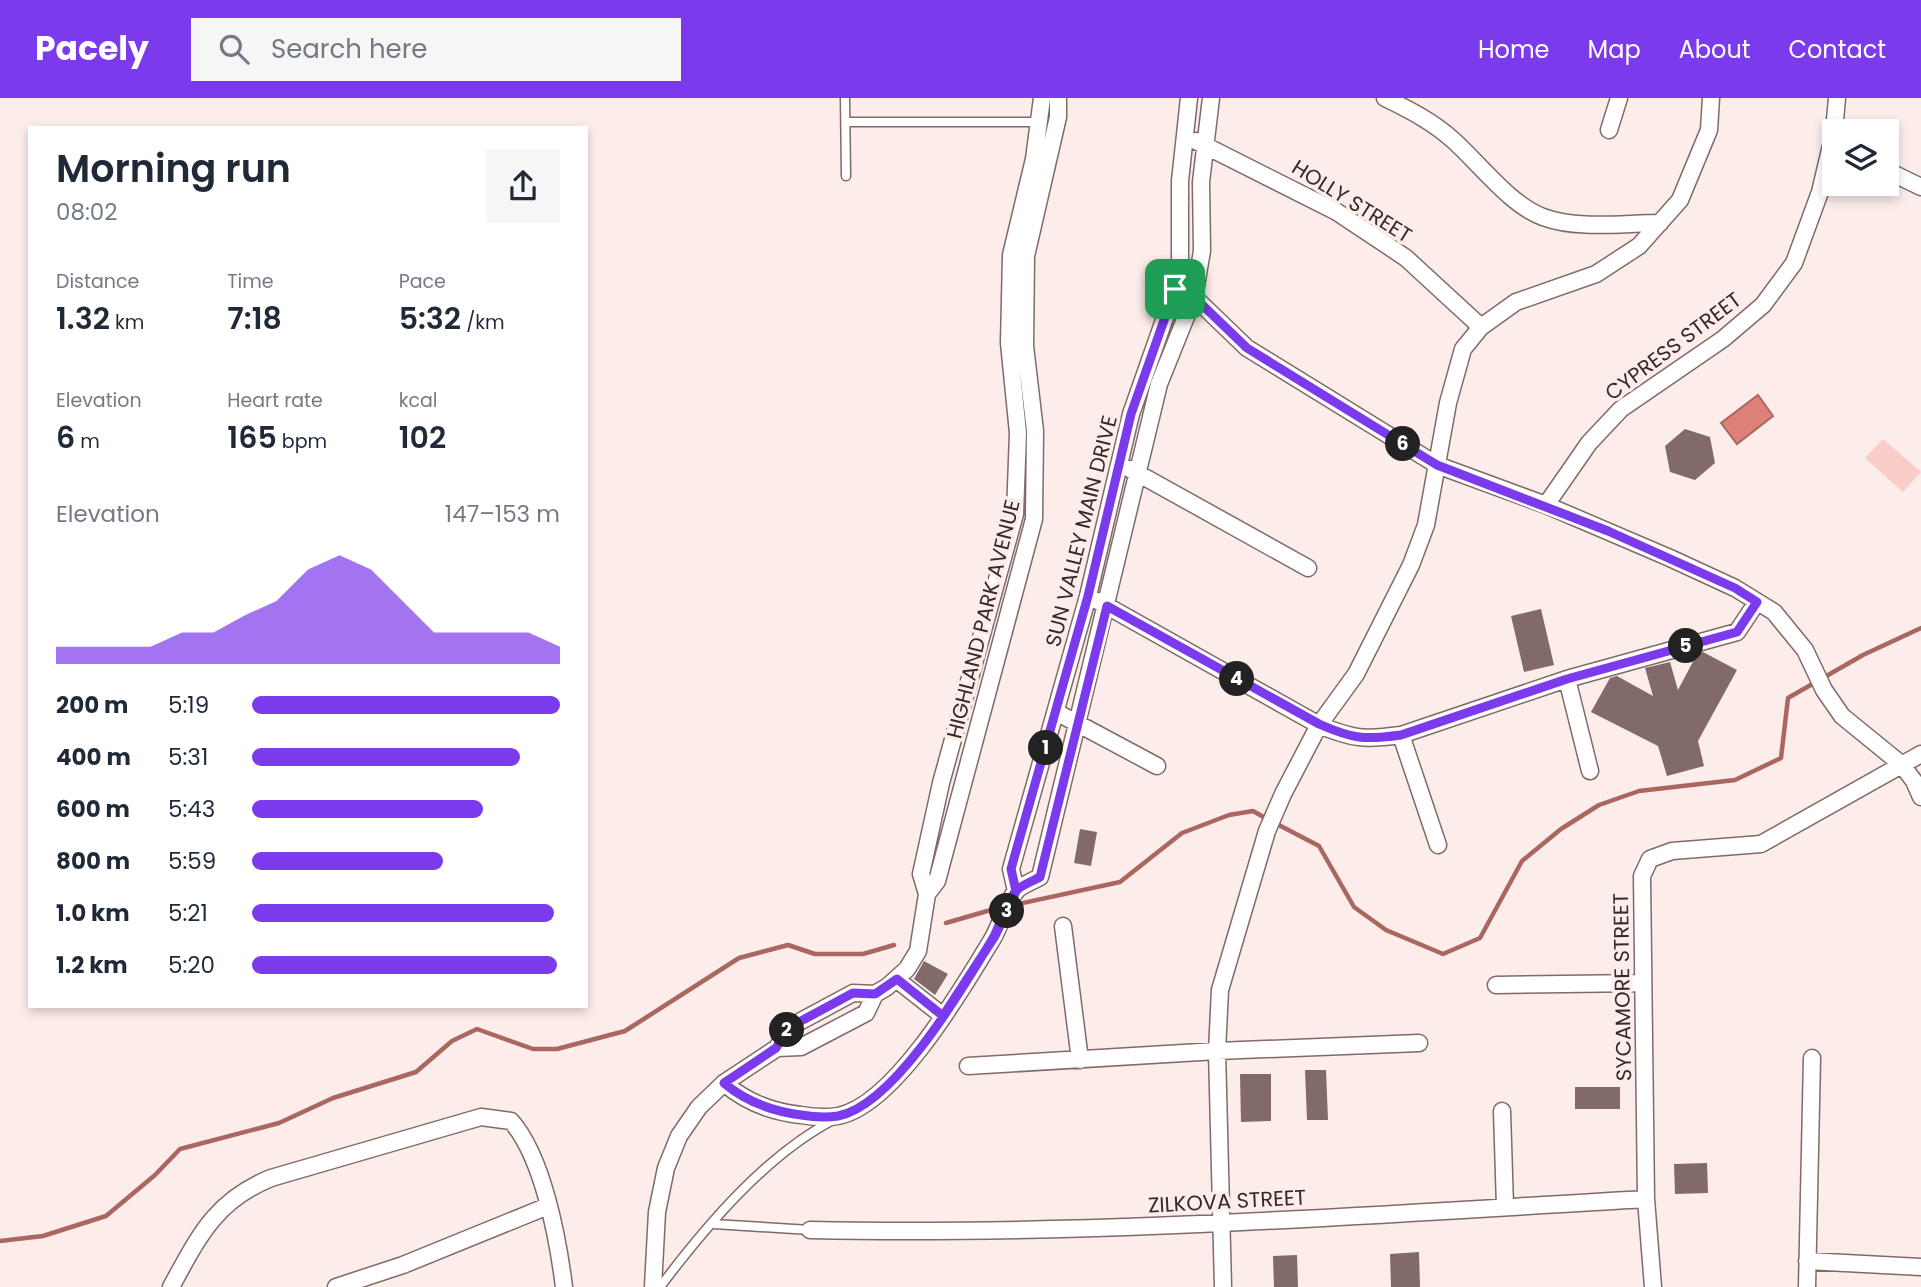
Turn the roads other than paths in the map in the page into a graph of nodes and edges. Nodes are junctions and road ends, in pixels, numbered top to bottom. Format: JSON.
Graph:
{"nodes":[{"id":1,"x":845,"y":98,"type":"edge"},
{"id":2,"x":1042,"y":98,"type":"edge"},
{"id":3,"x":1058,"y":98,"type":"edge"},
{"id":4,"x":1189,"y":98,"type":"edge"},
{"id":5,"x":1211,"y":98,"type":"edge"},
{"id":6,"x":1385,"y":98,"type":"edge"},
{"id":7,"x":1619,"y":98,"type":"edge"},
{"id":8,"x":1711,"y":98,"type":"edge"},
{"id":9,"x":1838,"y":98,"type":"edge"},
{"id":10,"x":1836,"y":119,"type":"edge"},
{"id":11,"x":846,"y":122,"type":"junction"},
{"id":12,"x":1048,"y":122,"type":"junction"},
{"id":13,"x":1609,"y":130,"type":"dead end"},
{"id":14,"x":1185,"y":135,"type":"junction"},
{"id":15,"x":1205,"y":145,"type":"junction"},
{"id":16,"x":846,"y":176,"type":"dead end"},
{"id":17,"x":1899,"y":176,"type":"edge"},
{"id":18,"x":1822,"y":184,"type":"edge"},
{"id":19,"x":1921,"y":187,"type":"edge"},
{"id":20,"x":1660,"y":223,"type":"junction"},
{"id":21,"x":1175,"y":289,"type":"junction"},
{"id":22,"x":1194,"y":297,"type":"junction"},
{"id":23,"x":1481,"y":327,"type":"junction"},
{"id":24,"x":1120,"y":464,"type":"junction"},
{"id":25,"x":1437,"y":465,"type":"junction"},
{"id":26,"x":1137,"y":472,"type":"junction"},
{"id":27,"x":1546,"y":505,"type":"junction"},
{"id":28,"x":1308,"y":568,"type":"dead end"},
{"id":29,"x":1088,"y":596,"type":"junction"},
{"id":30,"x":1757,"y":602,"type":"junction"},
{"id":31,"x":1107,"y":606,"type":"junction"},
{"id":32,"x":1567,"y":679,"type":"junction"},
{"id":33,"x":1056,"y":712,"type":"junction"},
{"id":34,"x":1077,"y":724,"type":"junction"},
{"id":35,"x":1319,"y":724,"type":"junction"},
{"id":36,"x":1401,"y":735,"type":"junction"},
{"id":37,"x":1921,"y":754,"type":"edge"},
{"id":38,"x":1901,"y":764,"type":"junction"},
{"id":39,"x":1157,"y":766,"type":"dead end"},
{"id":40,"x":1590,"y":771,"type":"dead end"},
{"id":41,"x":1921,"y":797,"type":"edge"},
{"id":42,"x":1438,"y":845,"type":"dead end"},
{"id":43,"x":927,"y":894,"type":"junction"},
{"id":44,"x":1014,"y":895,"type":"junction"},
{"id":45,"x":1063,"y":926,"type":"dead end"},
{"id":46,"x":897,"y":979,"type":"junction"},
{"id":47,"x":1642,"y":983,"type":"junction"},
{"id":48,"x":1496,"y":985,"type":"dead end"},
{"id":49,"x":875,"y":994,"type":"junction"},
{"id":50,"x":815,"y":1014,"type":"junction"},
{"id":51,"x":943,"y":1016,"type":"junction"},
{"id":52,"x":826,"y":1034,"type":"junction"},
{"id":53,"x":1419,"y":1043,"type":"dead end"},
{"id":54,"x":776,"y":1048,"type":"junction"},
{"id":55,"x":1217,"y":1051,"type":"junction"},
{"id":56,"x":1812,"y":1058,"type":"dead end"},
{"id":57,"x":1080,"y":1060,"type":"junction"},
{"id":58,"x":968,"y":1066,"type":"dead end"},
{"id":59,"x":724,"y":1083,"type":"junction"},
{"id":60,"x":1502,"y":1111,"type":"dead end"},
{"id":61,"x":840,"y":1116,"type":"junction"},
{"id":62,"x":1646,"y":1199,"type":"junction"},
{"id":63,"x":548,"y":1206,"type":"junction"},
{"id":64,"x":1505,"y":1207,"type":"junction"},
{"id":65,"x":1219,"y":1223,"type":"junction"},
{"id":66,"x":714,"y":1224,"type":"junction"},
{"id":67,"x":810,"y":1230,"type":"joint"},
{"id":68,"x":1807,"y":1261,"type":"junction"},
{"id":69,"x":1921,"y":1267,"type":"edge"},
{"id":70,"x":171,"y":1287,"type":"edge"},
{"id":71,"x":336,"y":1287,"type":"edge"},
{"id":72,"x":564,"y":1287,"type":"edge"},
{"id":73,"x":653,"y":1287,"type":"edge"},
{"id":74,"x":660,"y":1287,"type":"edge"},
{"id":75,"x":1223,"y":1287,"type":"edge"},
{"id":76,"x":1653,"y":1287,"type":"edge"},
{"id":77,"x":1807,"y":1287,"type":"edge"}],
"edges":[{"from":1,"to":11,"type":"lane"},
{"from":2,"to":12,"type":"street","name":"HIGHLAND PARK AVENUE"},
{"from":3,"to":12,"type":"street","name":"HIGHLAND PARK AVENUE"},
{"from":4,"to":14,"type":"street","name":"SUN VALLEY MAIN DRIVE"},
{"from":5,"to":15,"type":"street","name":"SUN VALLEY MAIN DRIVE"},
{"from":6,"to":20,"type":"street"},
{"from":7,"to":13,"type":"street"},
{"from":8,"to":20,"type":"street"},
{"from":9,"to":10,"type":"street","name":"CYPRESS STREET"},
{"from":11,"to":12,"type":"lane"},
{"from":11,"to":16,"type":"lane"},
{"from":12,"to":43,"type":"street","name":"HIGHLAND PARK AVENUE"},
{"from":12,"to":43,"type":"street","name":"HIGHLAND PARK AVENUE"},
{"from":14,"to":15,"type":"street","name":"HOLLY STREET"},
{"from":14,"to":21,"type":"street","name":"SUN VALLEY MAIN DRIVE"},
{"from":15,"to":22,"type":"street","name":"SUN VALLEY MAIN DRIVE"},
{"from":15,"to":23,"type":"street","name":"HOLLY STREET"},
{"from":17,"to":19,"type":"street"},
{"from":18,"to":27,"type":"street","name":"CYPRESS STREET"},
{"from":20,"to":23,"type":"street"},
{"from":21,"to":22,"type":"street"},
{"from":21,"to":24,"type":"street","name":"SUN VALLEY MAIN DRIVE"},
{"from":22,"to":25,"type":"street"},
{"from":22,"to":26,"type":"street","name":"SUN VALLEY MAIN DRIVE"},
{"from":23,"to":25,"type":"street"},
{"from":24,"to":26,"type":"street"},
{"from":24,"to":29,"type":"street","name":"SUN VALLEY MAIN DRIVE"},
{"from":25,"to":27,"type":"street"},
{"from":25,"to":35,"type":"street"},
{"from":26,"to":28,"type":"street"},
{"from":26,"to":31,"type":"street","name":"SUN VALLEY MAIN DRIVE"},
{"from":27,"to":30,"type":"street"},
{"from":29,"to":31,"type":"street"},
{"from":29,"to":33,"type":"street","name":"SUN VALLEY MAIN DRIVE"},
{"from":30,"to":32,"type":"street"},
{"from":30,"to":38,"type":"street"},
{"from":31,"to":34,"type":"street","name":"SUN VALLEY MAIN DRIVE"},
{"from":31,"to":35,"type":"street"},
{"from":32,"to":36,"type":"street"},
{"from":32,"to":40,"type":"street"},
{"from":33,"to":34,"type":"street"},
{"from":33,"to":44,"type":"street","name":"SUN VALLEY MAIN DRIVE"},
{"from":34,"to":39,"type":"street"},
{"from":34,"to":44,"type":"street","name":"SUN VALLEY MAIN DRIVE"},
{"from":35,"to":36,"type":"street"},
{"from":35,"to":55,"type":"street"},
{"from":36,"to":42,"type":"street"},
{"from":37,"to":38,"type":"street","name":"SYCAMORE STREET"},
{"from":38,"to":41,"type":"street"},
{"from":38,"to":47,"type":"street","name":"SYCAMORE STREET"},
{"from":43,"to":46,"type":"street","name":"HIGHLAND PARK AVENUE"},
{"from":44,"to":51,"type":"street","name":"SUN VALLEY MAIN DRIVE"},
{"from":45,"to":57,"type":"street"},
{"from":46,"to":49,"type":"street","name":"HIGHLAND PARK AVENUE"},
{"from":46,"to":51,"type":"street"},
{"from":47,"to":48,"type":"street"},
{"from":47,"to":62,"type":"street","name":"SYCAMORE STREET"},
{"from":49,"to":50,"type":"street","name":"HIGHLAND PARK AVENUE"},
{"from":49,"to":52,"type":"street","name":"HIGHLAND PARK AVENUE"},
{"from":50,"to":52,"type":"street"},
{"from":50,"to":54,"type":"street","name":"HIGHLAND PARK AVENUE"},
{"from":51,"to":61,"type":"street","name":"SUN VALLEY MAIN DRIVE"},
{"from":52,"to":54,"type":"street","name":"HIGHLAND PARK AVENUE"},
{"from":53,"to":55,"type":"street"},
{"from":54,"to":59,"type":"street","name":"HIGHLAND PARK AVENUE"},
{"from":55,"to":57,"type":"street"},
{"from":55,"to":65,"type":"street"},
{"from":56,"to":68,"type":"street"},
{"from":57,"to":58,"type":"street"},
{"from":59,"to":61,"type":"street"},
{"from":59,"to":73,"type":"street","name":"HIGHLAND PARK AVENUE"},
{"from":60,"to":64,"type":"street"},
{"from":61,"to":66,"type":"lane"},
{"from":62,"to":64,"type":"street","name":"ZILKOVA STREET"},
{"from":62,"to":76,"type":"street","name":"SYCAMORE STREET"},
{"from":63,"to":70,"type":"street"},
{"from":63,"to":71,"type":"street"},
{"from":63,"to":72,"type":"street"},
{"from":64,"to":65,"type":"street","name":"ZILKOVA STREET"},
{"from":65,"to":67,"type":"street","name":"ZILKOVA STREET"},
{"from":65,"to":75,"type":"street"},
{"from":66,"to":67,"type":"lane"},
{"from":66,"to":74,"type":"lane"},
{"from":68,"to":69,"type":"street"},
{"from":68,"to":77,"type":"street"}]}
